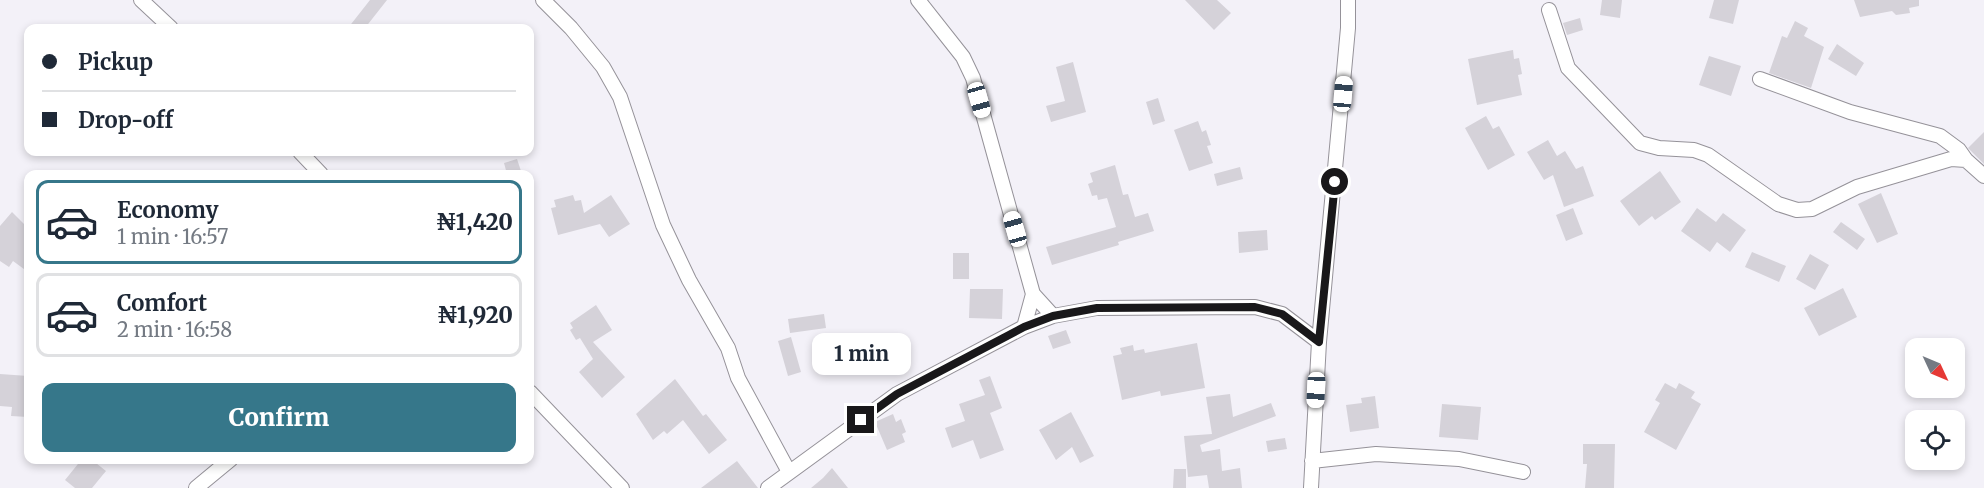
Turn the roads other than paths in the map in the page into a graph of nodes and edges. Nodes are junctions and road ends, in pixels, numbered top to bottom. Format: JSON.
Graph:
{"nodes":[{"id":1,"x":141,"y":0,"type":"edge"},
{"id":2,"x":543,"y":0,"type":"edge"},
{"id":3,"x":918,"y":0,"type":"edge"},
{"id":4,"x":1348,"y":0,"type":"edge"},
{"id":5,"x":1549,"y":10,"type":"dead end"},
{"id":6,"x":167,"y":24,"type":"edge"},
{"id":7,"x":1760,"y":79,"type":"dead end"},
{"id":8,"x":304,"y":156,"type":"edge"},
{"id":9,"x":1966,"y":160,"type":"junction"},
{"id":10,"x":317,"y":170,"type":"edge"},
{"id":11,"x":1984,"y":176,"type":"edge"},
{"id":12,"x":1033,"y":294,"type":"junction"},
{"id":13,"x":1053,"y":316,"type":"junction"},
{"id":14,"x":1024,"y":327,"type":"junction"},
{"id":15,"x":1319,"y":342,"type":"junction"},
{"id":16,"x":534,"y":396,"type":"edge"},
{"id":17,"x":1312,"y":461,"type":"junction"},
{"id":18,"x":225,"y":464,"type":"edge"},
{"id":19,"x":789,"y":472,"type":"junction"},
{"id":20,"x":1523,"y":472,"type":"dead end"},
{"id":21,"x":196,"y":488,"type":"edge"},
{"id":22,"x":622,"y":488,"type":"edge"},
{"id":23,"x":768,"y":488,"type":"edge"},
{"id":24,"x":1311,"y":488,"type":"edge"}],
"edges":[{"from":1,"to":6,"type":"street"},
{"from":2,"to":19,"type":"street"},
{"from":3,"to":12,"type":"street"},
{"from":4,"to":15,"type":"street"},
{"from":5,"to":9,"type":"street"},
{"from":7,"to":9,"type":"street"},
{"from":8,"to":10,"type":"street"},
{"from":9,"to":11,"type":"street"},
{"from":12,"to":13,"type":"street"},
{"from":12,"to":14,"type":"street"},
{"from":13,"to":14,"type":"street"},
{"from":13,"to":15,"type":"street"},
{"from":14,"to":19,"type":"street"},
{"from":15,"to":17,"type":"street"},
{"from":16,"to":22,"type":"street"},
{"from":17,"to":20,"type":"street"},
{"from":17,"to":24,"type":"street"},
{"from":18,"to":21,"type":"street"},
{"from":19,"to":23,"type":"street"}]}
